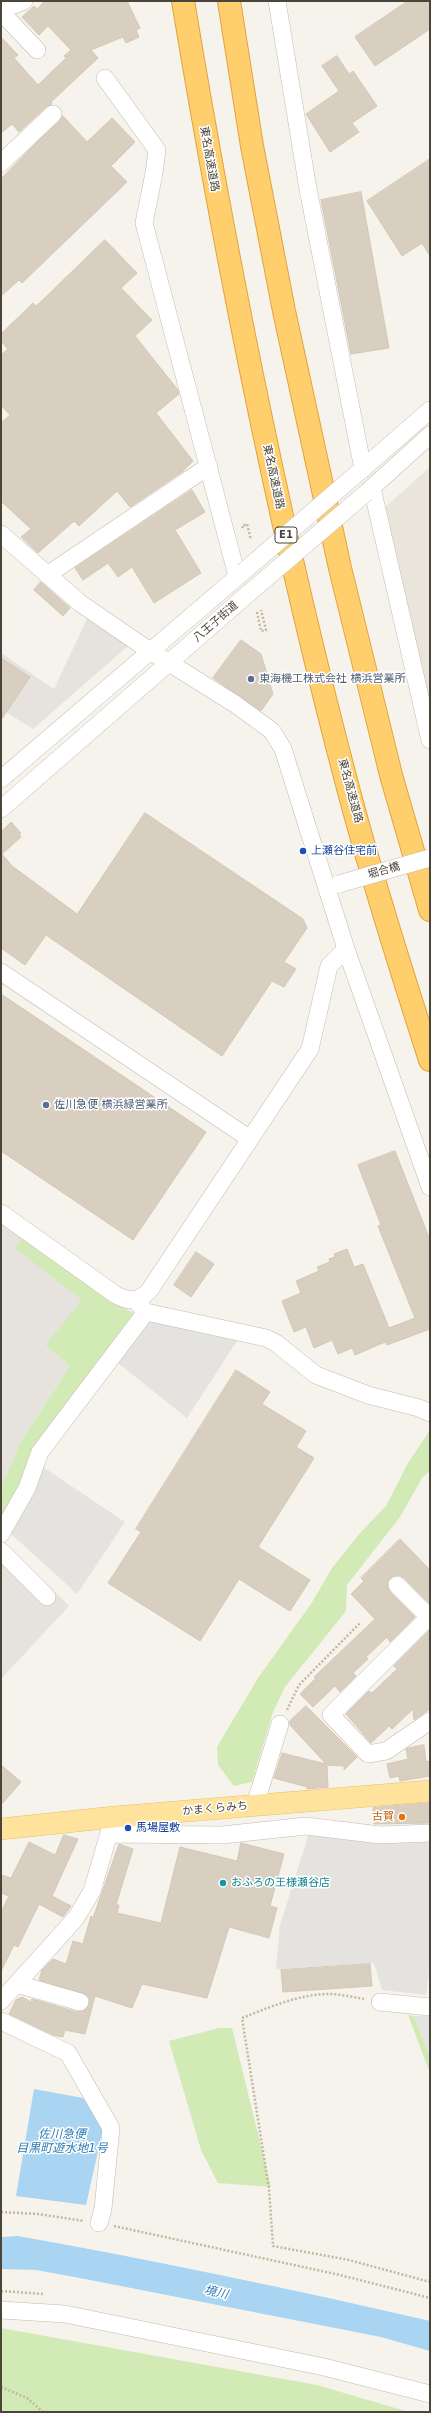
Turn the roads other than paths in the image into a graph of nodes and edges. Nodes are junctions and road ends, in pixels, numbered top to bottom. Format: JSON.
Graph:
{"nodes":[{"id":1,"x":24,"y":1,"type":"edge"},
{"id":2,"x":182,"y":1,"type":"edge"},
{"id":3,"x":229,"y":1,"type":"edge"},
{"id":4,"x":277,"y":1,"type":"edge"},
{"id":5,"x":1,"y":11,"type":"edge"},
{"id":6,"x":37,"y":50,"type":"dead end"},
{"id":7,"x":105,"y":78,"type":"dead end"},
{"id":8,"x":53,"y":114,"type":"dead end"},
{"id":9,"x":1,"y":163,"type":"edge"},
{"id":10,"x":430,"y":410,"type":"edge"},
{"id":11,"x":430,"y":434,"type":"edge"},
{"id":12,"x":209,"y":466,"type":"junction"},
{"id":13,"x":362,"y":470,"type":"junction"},
{"id":14,"x":369,"y":490,"type":"junction"},
{"id":15,"x":1,"y":534,"type":"edge"},
{"id":16,"x":240,"y":574,"type":"junction"},
{"id":17,"x":47,"y":575,"type":"junction"},
{"id":18,"x":150,"y":651,"type":"junction"},
{"id":19,"x":169,"y":663,"type":"junction"},
{"id":20,"x":430,"y":740,"type":"edge"},
{"id":21,"x":1,"y":779,"type":"edge"},
{"id":22,"x":1,"y":809,"type":"edge"},
{"id":23,"x":430,"y":858,"type":"edge"},
{"id":24,"x":332,"y":886,"type":"junction"},
{"id":25,"x":430,"y":910,"type":"edge"},
{"id":26,"x":346,"y":949,"type":"junction"},
{"id":27,"x":1,"y":972,"type":"edge"},
{"id":28,"x":430,"y":1060,"type":"edge"},
{"id":29,"x":250,"y":1138,"type":"junction"},
{"id":30,"x":430,"y":1187,"type":"edge"},
{"id":31,"x":1,"y":1213,"type":"edge"},
{"id":32,"x":141,"y":1306,"type":"junction"},
{"id":33,"x":430,"y":1413,"type":"edge"},
{"id":34,"x":1,"y":1534,"type":"edge"},
{"id":35,"x":1,"y":1551,"type":"edge"},
{"id":36,"x":397,"y":1585,"type":"dead end"},
{"id":37,"x":47,"y":1597,"type":"dead end"},
{"id":38,"x":429,"y":1618,"type":"edge"},
{"id":39,"x":280,"y":1724,"type":"road end"},
{"id":40,"x":429,"y":1724,"type":"edge"},
{"id":41,"x":430,"y":1791,"type":"edge"},
{"id":42,"x":255,"y":1805,"type":"junction"},
{"id":43,"x":111,"y":1826,"type":"junction"},
{"id":44,"x":1,"y":1829,"type":"edge"},
{"id":45,"x":430,"y":1833,"type":"edge"},
{"id":46,"x":17,"y":1984,"type":"junction"},
{"id":47,"x":1,"y":2001,"type":"edge"},
{"id":48,"x":80,"y":2002,"type":"dead end"},
{"id":49,"x":380,"y":2002,"type":"road end"},
{"id":50,"x":430,"y":2007,"type":"edge"},
{"id":51,"x":1,"y":2021,"type":"edge"},
{"id":52,"x":99,"y":2223,"type":"road end"},
{"id":53,"x":1,"y":2310,"type":"edge"},
{"id":54,"x":430,"y":2394,"type":"edge"}],
"edges":[{"from":1,"to":5,"type":"street"},
{"from":2,"to":28,"type":"highway","name":"東名高速道路","number":"E1"},
{"from":3,"to":25,"type":"highway"},
{"from":4,"to":13,"type":"street"},
{"from":5,"to":6,"type":"street"},
{"from":7,"to":12,"type":"street"},
{"from":8,"to":9,"type":"street"},
{"from":10,"to":13,"type":"street","name":"八王子街道"},
{"from":11,"to":14,"type":"street","name":"八王子街道"},
{"from":12,"to":16,"type":"street"},
{"from":12,"to":17,"type":"street"},
{"from":13,"to":16,"type":"street","name":"八王子街道","bridge":true},
{"from":14,"to":19,"type":"street","name":"八王子街道","bridge":true},
{"from":14,"to":20,"type":"street"},
{"from":15,"to":17,"type":"street"},
{"from":16,"to":18,"type":"street","name":"八王子街道"},
{"from":17,"to":18,"type":"street"},
{"from":18,"to":19,"type":"street"},
{"from":18,"to":21,"type":"street","name":"八王子街道"},
{"from":19,"to":22,"type":"street","name":"八王子街道"},
{"from":19,"to":24,"type":"street"},
{"from":23,"to":24,"type":"street","name":"堀合橋","bridge":true},
{"from":24,"to":26,"type":"street"},
{"from":26,"to":29,"type":"street"},
{"from":26,"to":30,"type":"street"},
{"from":27,"to":29,"type":"street"},
{"from":29,"to":32,"type":"street"},
{"from":31,"to":32,"type":"street"},
{"from":32,"to":33,"type":"street"},
{"from":32,"to":34,"type":"street"},
{"from":35,"to":37,"type":"street"},
{"from":36,"to":38,"type":"street"},
{"from":38,"to":40,"type":"street"},
{"from":39,"to":42,"type":"street"},
{"from":41,"to":42,"type":"main road","name":"かまくらみち"},
{"from":42,"to":43,"type":"main road","name":"かまくらみち"},
{"from":43,"to":44,"type":"main road","name":"かまくらみち"},
{"from":43,"to":45,"type":"street"},
{"from":43,"to":46,"type":"street"},
{"from":46,"to":47,"type":"street"},
{"from":46,"to":48,"type":"street"},
{"from":49,"to":50,"type":"street"},
{"from":51,"to":52,"type":"street"},
{"from":53,"to":54,"type":"street"}]}
